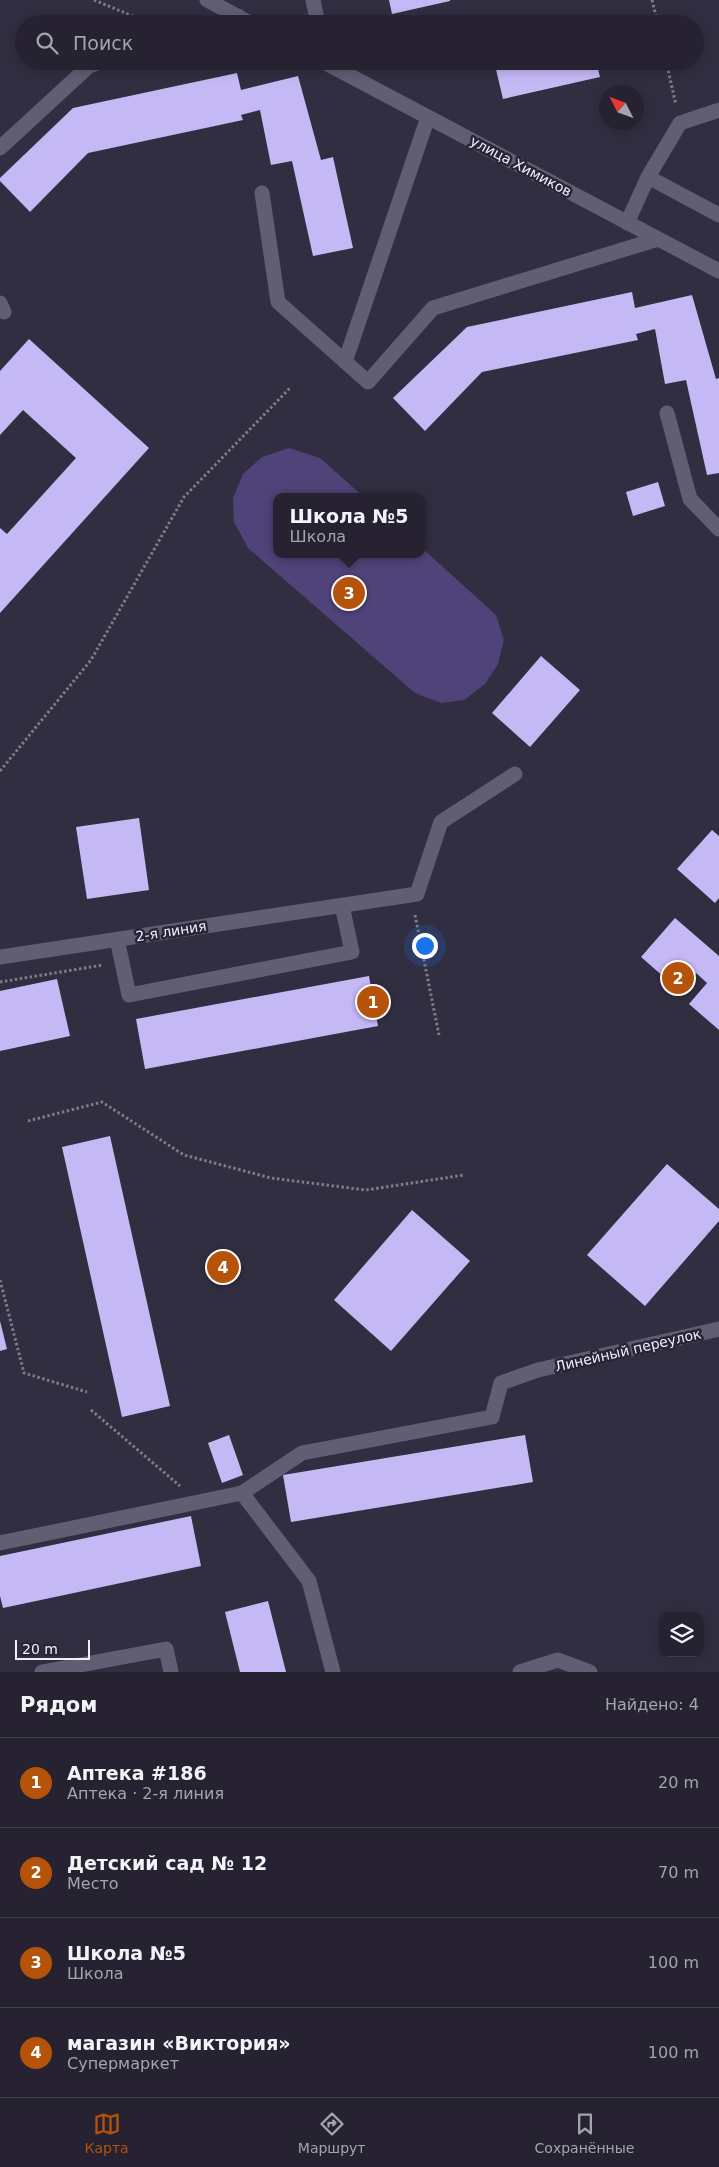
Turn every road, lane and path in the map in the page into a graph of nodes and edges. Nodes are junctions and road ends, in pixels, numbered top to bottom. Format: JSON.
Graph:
{"nodes":[{"id":1,"x":94,"y":0,"type":"edge"},
{"id":2,"x":207,"y":0,"type":"edge"},
{"id":3,"x":313,"y":0,"type":"edge"},
{"id":4,"x":652,"y":0,"type":"edge"},
{"id":5,"x":130,"y":15,"type":"edge"},
{"id":6,"x":236,"y":15,"type":"edge"},
{"id":7,"x":316,"y":15,"type":"edge"},
{"id":8,"x":656,"y":15,"type":"edge"},
{"id":9,"x":85,"y":70,"type":"edge"},
{"id":10,"x":340,"y":70,"type":"edge"},
{"id":11,"x":668,"y":70,"type":"edge"},
{"id":12,"x":719,"y":110,"type":"edge"},
{"id":13,"x":428,"y":117,"type":"junction"},
{"id":14,"x":680,"y":123,"type":"junction"},
{"id":15,"x":0,"y":148,"type":"edge"},
{"id":16,"x":648,"y":177,"type":"junction"},
{"id":17,"x":262,"y":194,"type":"dead end"},
{"id":18,"x":719,"y":215,"type":"edge"},
{"id":19,"x":627,"y":223,"type":"junction"},
{"id":20,"x":658,"y":239,"type":"junction"},
{"id":21,"x":719,"y":271,"type":"edge"},
{"id":22,"x":346,"y":362,"type":"junction"},
{"id":23,"x":290,"y":388,"type":"dead end"},
{"id":24,"x":667,"y":413,"type":"dead end"},
{"id":25,"x":719,"y":529,"type":"edge"},
{"id":26,"x":0,"y":771,"type":"edge"},
{"id":27,"x":515,"y":774,"type":"dead end"},
{"id":28,"x":411,"y":894,"type":"junction"},
{"id":29,"x":342,"y":905,"type":"junction"},
{"id":30,"x":117,"y":939,"type":"junction"},
{"id":31,"x":0,"y":957,"type":"edge"},
{"id":32,"x":122,"y":962,"type":"junction"},
{"id":33,"x":0,"y":982,"type":"edge"},
{"id":34,"x":438,"y":1035,"type":"dead end"},
{"id":35,"x":28,"y":1121,"type":"dead end"},
{"id":36,"x":464,"y":1175,"type":"dead end"},
{"id":37,"x":0,"y":1280,"type":"edge"},
{"id":38,"x":719,"y":1329,"type":"edge"},
{"id":39,"x":87,"y":1392,"type":"dead end"},
{"id":40,"x":91,"y":1410,"type":"dead end"},
{"id":41,"x":242,"y":1493,"type":"junction"},
{"id":42,"x":199,"y":1502,"type":"junction"},
{"id":43,"x":0,"y":1543,"type":"edge"},
{"id":44,"x":42,"y":1672,"type":"edge"},
{"id":45,"x":171,"y":1672,"type":"edge"},
{"id":46,"x":333,"y":1672,"type":"edge"},
{"id":47,"x":520,"y":1672,"type":"edge"},
{"id":48,"x":590,"y":1672,"type":"edge"}],
"edges":[{"from":1,"to":5,"type":"path"},
{"from":2,"to":6,"type":"street"},
{"from":3,"to":7,"type":"street"},
{"from":4,"to":8,"type":"path"},
{"from":9,"to":15,"type":"street"},
{"from":10,"to":13,"type":"street","name":"улица Химиков"},
{"from":11,"to":14,"type":"path"},
{"from":12,"to":14,"type":"street"},
{"from":13,"to":19,"type":"street","name":"улица Химиков"},
{"from":13,"to":22,"type":"street"},
{"from":14,"to":16,"type":"street"},
{"from":16,"to":18,"type":"street"},
{"from":16,"to":19,"type":"street"},
{"from":17,"to":22,"type":"street"},
{"from":19,"to":20,"type":"street","name":"улица Химиков"},
{"from":20,"to":21,"type":"street","name":"улица Химиков"},
{"from":20,"to":22,"type":"street"},
{"from":23,"to":26,"type":"path"},
{"from":24,"to":25,"type":"street"},
{"from":27,"to":28,"type":"street"},
{"from":28,"to":29,"type":"street","name":"2-я линия"},
{"from":28,"to":34,"type":"path"},
{"from":29,"to":30,"type":"street","name":"2-я линия"},
{"from":29,"to":32,"type":"street"},
{"from":30,"to":31,"type":"street","name":"2-я линия"},
{"from":30,"to":32,"type":"street"},
{"from":32,"to":33,"type":"path"},
{"from":35,"to":36,"type":"path"},
{"from":37,"to":39,"type":"path"},
{"from":38,"to":41,"type":"street","name":"Линейный переулок"},
{"from":40,"to":42,"type":"path"},
{"from":41,"to":42,"type":"street"},
{"from":41,"to":46,"type":"street"},
{"from":42,"to":43,"type":"street"},
{"from":44,"to":45,"type":"street"},
{"from":47,"to":48,"type":"street"}]}
